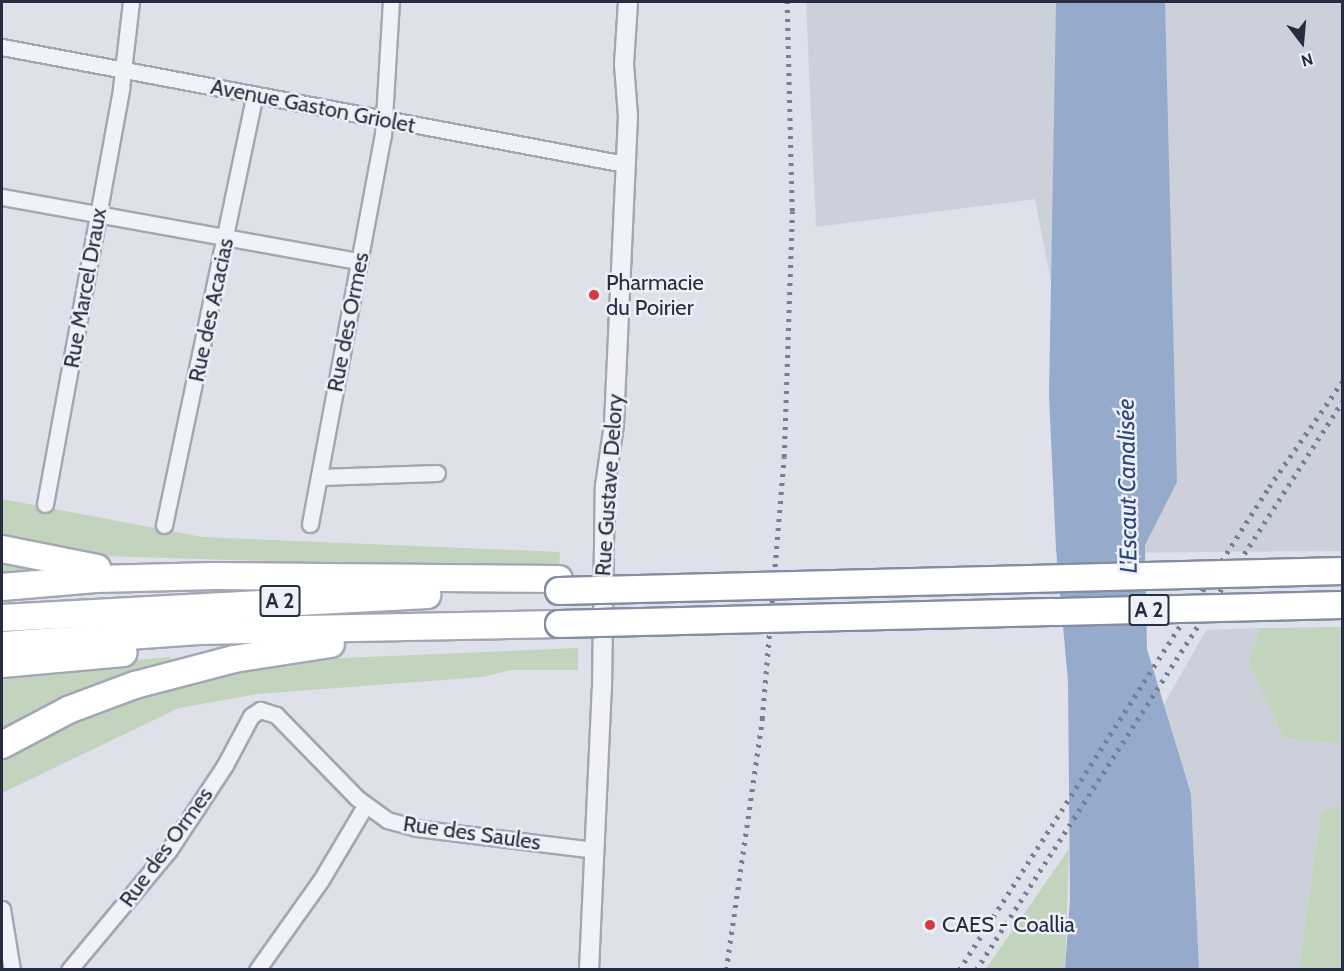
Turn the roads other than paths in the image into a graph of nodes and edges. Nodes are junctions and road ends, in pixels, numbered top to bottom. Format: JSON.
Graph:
{"nodes":[{"id":1,"x":131,"y":2,"type":"edge"},
{"id":2,"x":391,"y":2,"type":"edge"},
{"id":3,"x":628,"y":2,"type":"edge"},
{"id":4,"x":2,"y":47,"type":"edge"},
{"id":5,"x":124,"y":70,"type":"junction"},
{"id":6,"x":255,"y":95,"type":"junction"},
{"id":7,"x":385,"y":120,"type":"junction"},
{"id":8,"x":625,"y":164,"type":"junction"},
{"id":9,"x":2,"y":197,"type":"edge"},
{"id":10,"x":99,"y":214,"type":"junction"},
{"id":11,"x":227,"y":237,"type":"junction"},
{"id":12,"x":359,"y":261,"type":"junction"},
{"id":13,"x":437,"y":473,"type":"dead end"},
{"id":14,"x":319,"y":477,"type":"junction"},
{"id":15,"x":45,"y":504,"type":"dead end"},
{"id":16,"x":310,"y":524,"type":"dead end"},
{"id":17,"x":164,"y":525,"type":"dead end"},
{"id":18,"x":2,"y":549,"type":"edge"},
{"id":19,"x":1342,"y":571,"type":"edge"},
{"id":20,"x":214,"y":576,"type":"junction"},
{"id":21,"x":559,"y":585,"type":"junction"},
{"id":22,"x":2,"y":587,"type":"edge"},
{"id":23,"x":1342,"y":605,"type":"edge"},
{"id":24,"x":2,"y":618,"type":"edge"},
{"id":25,"x":423,"y":628,"type":"junction"},
{"id":26,"x":351,"y":629,"type":"junction"},
{"id":27,"x":2,"y":645,"type":"edge"},
{"id":28,"x":2,"y":664,"type":"edge"},
{"id":29,"x":251,"y":716,"type":"joint"},
{"id":30,"x":2,"y":745,"type":"edge"},
{"id":31,"x":365,"y":806,"type":"junction"},
{"id":32,"x":595,"y":850,"type":"junction"},
{"id":33,"x":2,"y":909,"type":"edge"},
{"id":34,"x":12,"y":969,"type":"edge"},
{"id":35,"x":69,"y":969,"type":"edge"},
{"id":36,"x":257,"y":969,"type":"edge"},
{"id":37,"x":589,"y":969,"type":"edge"}],
"edges":[{"from":1,"to":5,"type":"street","name":"Rue Marcel Draux"},
{"from":2,"to":7,"type":"street","name":"Rue des Ormes"},
{"from":3,"to":8,"type":"street","name":"Rue Gustave Delory"},
{"from":4,"to":5,"type":"street","name":"Avenue Gaston Griolet"},
{"from":5,"to":6,"type":"street","name":"Avenue Gaston Griolet"},
{"from":5,"to":10,"type":"street","name":"Rue Marcel Draux"},
{"from":6,"to":7,"type":"street","name":"Avenue Gaston Griolet"},
{"from":6,"to":11,"type":"street","name":"Rue des Acacias"},
{"from":7,"to":8,"type":"street","name":"Avenue Gaston Griolet"},
{"from":7,"to":12,"type":"street","name":"Rue des Ormes"},
{"from":8,"to":32,"type":"street","name":"Rue Gustave Delory"},
{"from":9,"to":10,"type":"street"},
{"from":10,"to":11,"type":"street"},
{"from":10,"to":15,"type":"street","name":"Rue Marcel Draux"},
{"from":11,"to":12,"type":"street"},
{"from":11,"to":17,"type":"street","name":"Rue des Acacias"},
{"from":12,"to":14,"type":"street","name":"Rue des Ormes"},
{"from":13,"to":14,"type":"street"},
{"from":14,"to":16,"type":"street","name":"Rue des Ormes"},
{"from":18,"to":20,"type":"highway"},
{"from":19,"to":21,"type":"highway","number":"A 2","bridge":true},
{"from":20,"to":21,"type":"highway"},
{"from":20,"to":22,"type":"highway"},
{"from":21,"to":24,"type":"highway","number":"A 2"},
{"from":23,"to":25,"type":"highway","number":"A 2","bridge":true},
{"from":25,"to":26,"type":"highway","number":"A 2"},
{"from":25,"to":30,"type":"highway"},
{"from":26,"to":27,"type":"highway","number":"A 2"},
{"from":26,"to":28,"type":"highway"},
{"from":29,"to":31,"type":"street","name":"Rue des Saules"},
{"from":29,"to":35,"type":"street","name":"Rue des Ormes"},
{"from":31,"to":32,"type":"street","name":"Rue des Saules"},
{"from":31,"to":36,"type":"street"},
{"from":32,"to":37,"type":"street","name":"Rue Gustave Delory"},
{"from":33,"to":34,"type":"street"}]}
